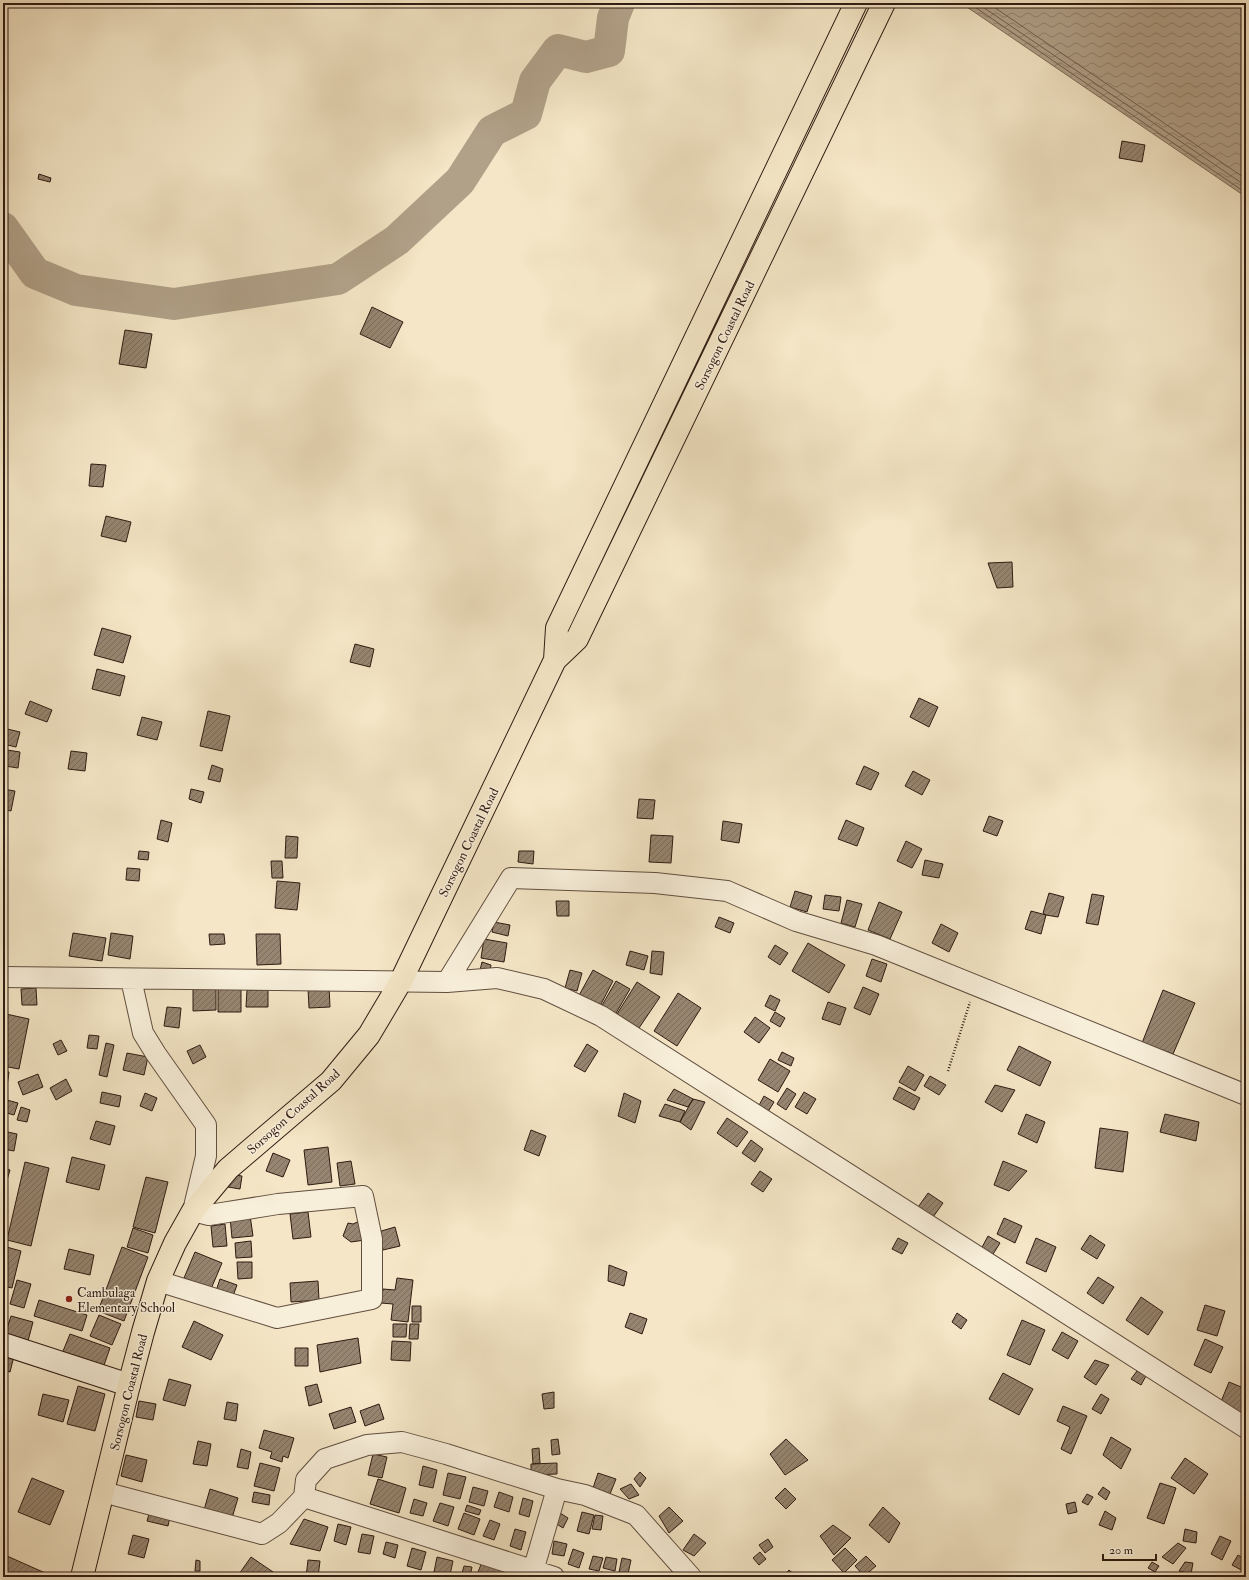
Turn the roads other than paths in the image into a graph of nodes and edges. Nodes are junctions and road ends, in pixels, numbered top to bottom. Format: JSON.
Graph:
{"nodes":[{"id":1,"x":856,"y":3,"type":"edge"},
{"id":2,"x":884,"y":3,"type":"edge"},
{"id":3,"x":555,"y":660,"type":"junction"},
{"id":4,"x":3,"y":977,"type":"edge"},
{"id":5,"x":131,"y":978,"type":"junction"},
{"id":6,"x":401,"y":981,"type":"junction"},
{"id":7,"x":447,"y":982,"type":"junction"},
{"id":8,"x":1246,"y":1095,"type":"edge"},
{"id":9,"x":193,"y":1211,"type":"junction"},
{"id":10,"x":158,"y":1281,"type":"junction"},
{"id":11,"x":3,"y":1344,"type":"edge"},
{"id":12,"x":129,"y":1385,"type":"junction"},
{"id":13,"x":1246,"y":1428,"type":"edge"},
{"id":14,"x":557,"y":1489,"type":"junction"},
{"id":15,"x":103,"y":1492,"type":"junction"},
{"id":16,"x":304,"y":1497,"type":"junction"},
{"id":17,"x":533,"y":1571,"type":"junction"},
{"id":18,"x":82,"y":1577,"type":"edge"},
{"id":19,"x":554,"y":1577,"type":"edge"},
{"id":20,"x":691,"y":1577,"type":"edge"}],
"edges":[{"from":1,"to":3,"type":"highway","name":"Sorsogon Coastal Road"},
{"from":2,"to":3,"type":"highway","name":"Sorsogon Coastal Road"},
{"from":3,"to":6,"type":"highway","name":"Sorsogon Coastal Road"},
{"from":4,"to":5,"type":"street"},
{"from":5,"to":6,"type":"street"},
{"from":5,"to":9,"type":"street"},
{"from":6,"to":7,"type":"street"},
{"from":6,"to":9,"type":"highway","name":"Sorsogon Coastal Road"},
{"from":7,"to":8,"type":"street"},
{"from":7,"to":13,"type":"street"},
{"from":9,"to":10,"type":"highway","name":"Sorsogon Coastal Road"},
{"from":9,"to":10,"type":"street"},
{"from":10,"to":12,"type":"highway","name":"Sorsogon Coastal Road"},
{"from":11,"to":12,"type":"street"},
{"from":12,"to":15,"type":"highway","name":"Sorsogon Coastal Road"},
{"from":14,"to":16,"type":"street"},
{"from":14,"to":17,"type":"street"},
{"from":14,"to":20,"type":"street"},
{"from":15,"to":16,"type":"street"},
{"from":15,"to":18,"type":"highway","name":"Sorsogon Coastal Road"},
{"from":16,"to":17,"type":"street"},
{"from":17,"to":19,"type":"street"}]}
